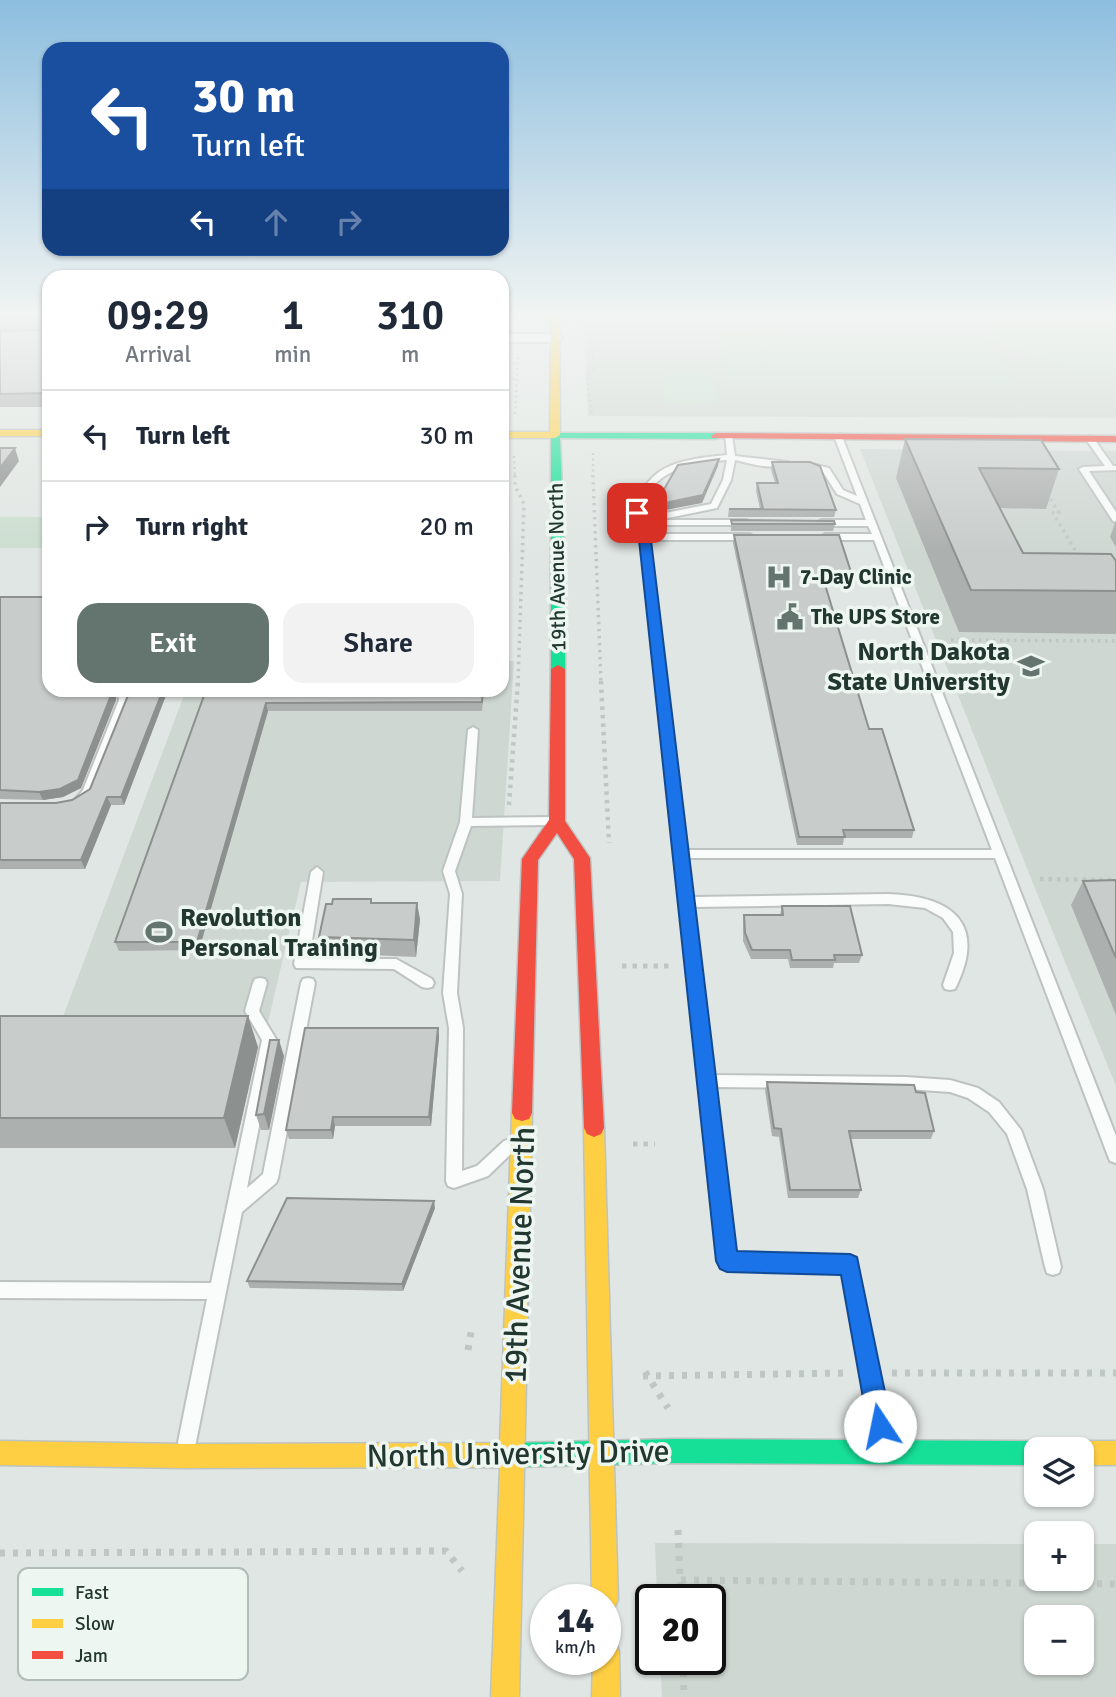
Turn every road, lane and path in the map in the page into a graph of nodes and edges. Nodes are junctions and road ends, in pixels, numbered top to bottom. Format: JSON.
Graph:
{"nodes":[{"id":1,"x":555,"y":393,"type":"edge"},
{"id":2,"x":588,"y":393,"type":"edge"},
{"id":3,"x":596,"y":418,"type":"dead end"},
{"id":4,"x":0,"y":433,"type":"edge"},
{"id":5,"x":42,"y":433,"type":"edge"},
{"id":6,"x":509,"y":435,"type":"edge"},
{"id":7,"x":555,"y":435,"type":"junction"},
{"id":8,"x":728,"y":436,"type":"junction"},
{"id":9,"x":838,"y":436,"type":"junction"},
{"id":10,"x":1088,"y":439,"type":"junction"},
{"id":11,"x":1116,"y":439,"type":"edge"},
{"id":12,"x":733,"y":457,"type":"junction"},
{"id":13,"x":1114,"y":468,"type":"edge"},
{"id":14,"x":1045,"y":489,"type":"edge"},
{"id":15,"x":863,"y":502,"type":"junction"},
{"id":16,"x":1116,"y":519,"type":"edge"},
{"id":17,"x":760,"y":523,"type":"edge"},
{"id":18,"x":811,"y":523,"type":"edge"},
{"id":19,"x":871,"y":523,"type":"junction"},
{"id":20,"x":640,"y":527,"type":"junction"},
{"id":21,"x":758,"y":537,"type":"edge"},
{"id":22,"x":811,"y":537,"type":"edge"},
{"id":23,"x":877,"y":537,"type":"junction"},
{"id":24,"x":1081,"y":561,"type":"edge"},
{"id":25,"x":951,"y":640,"type":"dead end"},
{"id":26,"x":1116,"y":641,"type":"edge"},
{"id":27,"x":124,"y":697,"type":"edge"},
{"id":28,"x":473,"y":730,"type":"dead end"},
{"id":29,"x":67,"y":805,"type":"edge"},
{"id":30,"x":557,"y":821,"type":"junction"},
{"id":31,"x":466,"y":822,"type":"junction"},
{"id":32,"x":681,"y":854,"type":"junction"},
{"id":33,"x":999,"y":854,"type":"junction"},
{"id":34,"x":317,"y":872,"type":"dead end"},
{"id":35,"x":1040,"y":879,"type":"dead end"},
{"id":36,"x":1116,"y":880,"type":"edge"},
{"id":37,"x":687,"y":902,"type":"junction"},
{"id":38,"x":622,"y":966,"type":"dead end"},
{"id":39,"x":694,"y":966,"type":"junction"},
{"id":40,"x":308,"y":983,"type":"dead end"},
{"id":41,"x":260,"y":984,"type":"dead end"},
{"id":42,"x":427,"y":984,"type":"dead end"},
{"id":43,"x":950,"y":985,"type":"dead end"},
{"id":44,"x":707,"y":1081,"type":"junction"},
{"id":45,"x":522,"y":1134,"type":"junction"},
{"id":46,"x":632,"y":1144,"type":"dead end"},
{"id":47,"x":655,"y":1144,"type":"dead end"},
{"id":48,"x":1116,"y":1156,"type":"edge"},
{"id":49,"x":235,"y":1208,"type":"junction"},
{"id":50,"x":1053,"y":1267,"type":"dead end"},
{"id":51,"x":0,"y":1290,"type":"edge"},
{"id":52,"x":218,"y":1291,"type":"junction"},
{"id":53,"x":0,"y":1452,"type":"edge"},
{"id":54,"x":885,"y":1452,"type":"junction"},
{"id":55,"x":1024,"y":1453,"type":"edge"},
{"id":56,"x":1094,"y":1453,"type":"edge"},
{"id":57,"x":1116,"y":1453,"type":"edge"},
{"id":58,"x":603,"y":1454,"type":"junction"},
{"id":59,"x":513,"y":1455,"type":"junction"},
{"id":60,"x":184,"y":1456,"type":"junction"},
{"id":61,"x":678,"y":1530,"type":"dead end"},
{"id":62,"x":0,"y":1553,"type":"edge"},
{"id":63,"x":464,"y":1573,"type":"dead end"},
{"id":64,"x":681,"y":1580,"type":"junction"},
{"id":65,"x":604,"y":1584,"type":"edge"},
{"id":66,"x":681,"y":1584,"type":"edge"},
{"id":67,"x":1116,"y":1584,"type":"edge"},
{"id":68,"x":606,"y":1675,"type":"edge"},
{"id":69,"x":683,"y":1675,"type":"edge"},
{"id":70,"x":505,"y":1697,"type":"edge"},
{"id":71,"x":606,"y":1697,"type":"edge"},
{"id":72,"x":684,"y":1697,"type":"edge"}],
"edges":[{"from":1,"to":7,"type":"main road","name":"19th Avenue North"},
{"from":2,"to":3,"type":"path"},
{"from":4,"to":5,"type":"main road"},
{"from":6,"to":7,"type":"main road"},
{"from":7,"to":8,"type":"main road"},
{"from":7,"to":30,"type":"main road","name":"19th Avenue North"},
{"from":8,"to":9,"type":"main road"},
{"from":8,"to":12,"type":"lane"},
{"from":9,"to":10,"type":"main road"},
{"from":9,"to":15,"type":"lane"},
{"from":10,"to":11,"type":"main road"},
{"from":10,"to":13,"type":"lane"},
{"from":12,"to":15,"type":"lane"},
{"from":12,"to":20,"type":"lane"},
{"from":12,"to":20,"type":"lane"},
{"from":13,"to":16,"type":"lane"},
{"from":14,"to":24,"type":"path"},
{"from":15,"to":19,"type":"lane"},
{"from":17,"to":20,"type":"lane"},
{"from":18,"to":19,"type":"lane"},
{"from":19,"to":23,"type":"lane"},
{"from":20,"to":21,"type":"lane"},
{"from":20,"to":32,"type":"lane"},
{"from":22,"to":23,"type":"lane"},
{"from":23,"to":33,"type":"lane"},
{"from":25,"to":26,"type":"path"},
{"from":27,"to":29,"type":"lane"},
{"from":28,"to":31,"type":"lane"},
{"from":30,"to":31,"type":"lane"},
{"from":30,"to":45,"type":"main road","name":"19th Avenue North"},
{"from":30,"to":58,"type":"main road"},
{"from":31,"to":45,"type":"lane"},
{"from":32,"to":33,"type":"lane"},
{"from":32,"to":37,"type":"lane"},
{"from":33,"to":48,"type":"lane"},
{"from":34,"to":42,"type":"lane"},
{"from":35,"to":36,"type":"path"},
{"from":37,"to":39,"type":"lane"},
{"from":37,"to":43,"type":"lane"},
{"from":38,"to":39,"type":"path"},
{"from":39,"to":44,"type":"lane"},
{"from":40,"to":49,"type":"lane"},
{"from":41,"to":49,"type":"lane"},
{"from":44,"to":50,"type":"lane"},
{"from":44,"to":54,"type":"lane"},
{"from":45,"to":59,"type":"main road","name":"19th Avenue North"},
{"from":46,"to":47,"type":"path"},
{"from":49,"to":52,"type":"lane"},
{"from":51,"to":52,"type":"lane"},
{"from":52,"to":60,"type":"lane"},
{"from":53,"to":60,"type":"main road","name":"North University Drive"},
{"from":54,"to":55,"type":"main road","name":"North University Drive"},
{"from":54,"to":58,"type":"main road","name":"North University Drive"},
{"from":56,"to":57,"type":"main road"},
{"from":58,"to":59,"type":"main road","name":"North University Drive"},
{"from":58,"to":65,"type":"main road"},
{"from":59,"to":60,"type":"main road","name":"North University Drive"},
{"from":59,"to":70,"type":"main road","name":"19th Avenue North"},
{"from":61,"to":64,"type":"path"},
{"from":62,"to":63,"type":"path"},
{"from":64,"to":66,"type":"path"},
{"from":64,"to":67,"type":"path"},
{"from":68,"to":71,"type":"main road"},
{"from":69,"to":72,"type":"path"}]}
